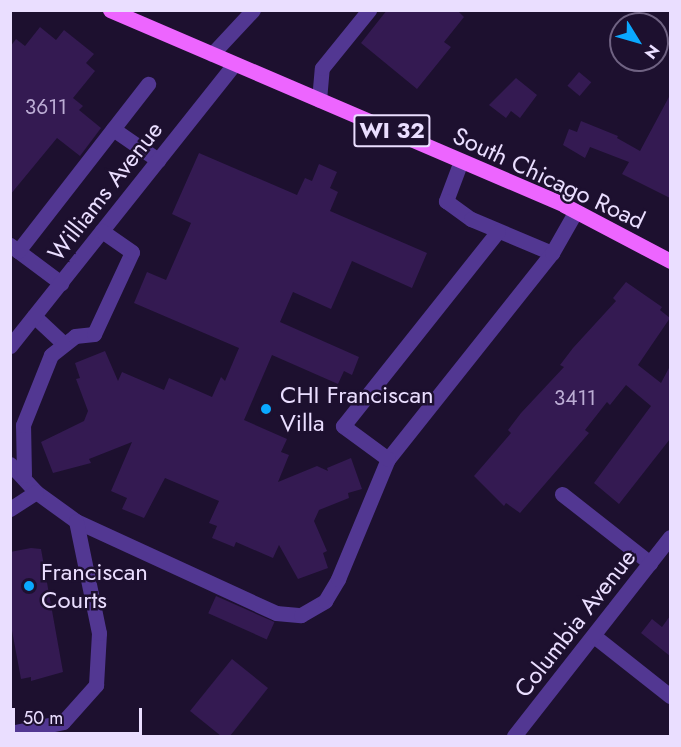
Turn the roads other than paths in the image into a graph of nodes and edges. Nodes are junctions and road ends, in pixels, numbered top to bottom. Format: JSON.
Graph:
{"nodes":[{"id":1,"x":110,"y":10,"type":"edge"},
{"id":2,"x":253,"y":10,"type":"edge"},
{"id":3,"x":369,"y":10,"type":"edge"},
{"id":4,"x":212,"y":54,"type":"junction"},
{"id":5,"x":234,"y":64,"type":"junction"},
{"id":6,"x":148,"y":84,"type":"dead end"},
{"id":7,"x":319,"y":100,"type":"junction"},
{"id":8,"x":113,"y":129,"type":"junction"},
{"id":9,"x":158,"y":160,"type":"junction"},
{"id":10,"x":461,"y":161,"type":"junction"},
{"id":11,"x":576,"y":211,"type":"junction"},
{"id":12,"x":102,"y":231,"type":"junction"},
{"id":13,"x":498,"y":231,"type":"junction"},
{"id":14,"x":14,"y":248,"type":"edge"},
{"id":15,"x":552,"y":253,"type":"junction"},
{"id":16,"x":670,"y":261,"type":"edge"},
{"id":17,"x":60,"y":283,"type":"junction"},
{"id":18,"x":34,"y":316,"type":"junction"},
{"id":19,"x":64,"y":344,"type":"junction"},
{"id":20,"x":10,"y":346,"type":"edge"},
{"id":21,"x":388,"y":459,"type":"junction"},
{"id":22,"x":10,"y":464,"type":"edge"},
{"id":23,"x":24,"y":475,"type":"junction"},
{"id":24,"x":36,"y":492,"type":"junction"},
{"id":25,"x":562,"y":494,"type":"dead end"},
{"id":26,"x":10,"y":509,"type":"edge"},
{"id":27,"x":76,"y":521,"type":"junction"},
{"id":28,"x":670,"y":537,"type":"edge"},
{"id":29,"x":650,"y":563,"type":"junction"},
{"id":30,"x":594,"y":636,"type":"junction"},
{"id":31,"x":670,"y":696,"type":"edge"},
{"id":32,"x":10,"y":733,"type":"edge"},
{"id":33,"x":514,"y":736,"type":"edge"}],
"edges":[{"from":1,"to":4,"type":"main road","name":"South Chicago Road","number":"WI 32"},
{"from":2,"to":4,"type":"street"},
{"from":3,"to":7,"type":"street"},
{"from":4,"to":5,"type":"main road","name":"South Chicago Road","number":"WI 32"},
{"from":5,"to":7,"type":"main road","name":"South Chicago Road","number":"WI 32"},
{"from":5,"to":9,"type":"street","name":"Williams Avenue"},
{"from":6,"to":8,"type":"street"},
{"from":7,"to":10,"type":"main road","name":"South Chicago Road","number":"WI 32"},
{"from":8,"to":9,"type":"street"},
{"from":8,"to":14,"type":"street"},
{"from":9,"to":12,"type":"street","name":"Williams Avenue"},
{"from":10,"to":11,"type":"main road","name":"South Chicago Road","number":"WI 32"},
{"from":10,"to":13,"type":"street"},
{"from":11,"to":15,"type":"street"},
{"from":11,"to":16,"type":"main road","name":"South Chicago Road","number":"WI 32"},
{"from":12,"to":17,"type":"street","name":"Williams Avenue"},
{"from":12,"to":19,"type":"street"},
{"from":13,"to":15,"type":"street"},
{"from":13,"to":21,"type":"street"},
{"from":14,"to":17,"type":"street"},
{"from":15,"to":21,"type":"street"},
{"from":17,"to":18,"type":"street","name":"Williams Avenue"},
{"from":18,"to":19,"type":"street"},
{"from":18,"to":20,"type":"street","name":"Williams Avenue"},
{"from":19,"to":23,"type":"street"},
{"from":21,"to":27,"type":"street"},
{"from":22,"to":23,"type":"street"},
{"from":23,"to":24,"type":"street"},
{"from":24,"to":26,"type":"street"},
{"from":24,"to":27,"type":"street"},
{"from":25,"to":29,"type":"street"},
{"from":27,"to":32,"type":"street"},
{"from":28,"to":29,"type":"street","name":"Columbia Avenue"},
{"from":29,"to":30,"type":"street","name":"Columbia Avenue"},
{"from":30,"to":31,"type":"street"},
{"from":30,"to":33,"type":"street","name":"Columbia Avenue"}]}
